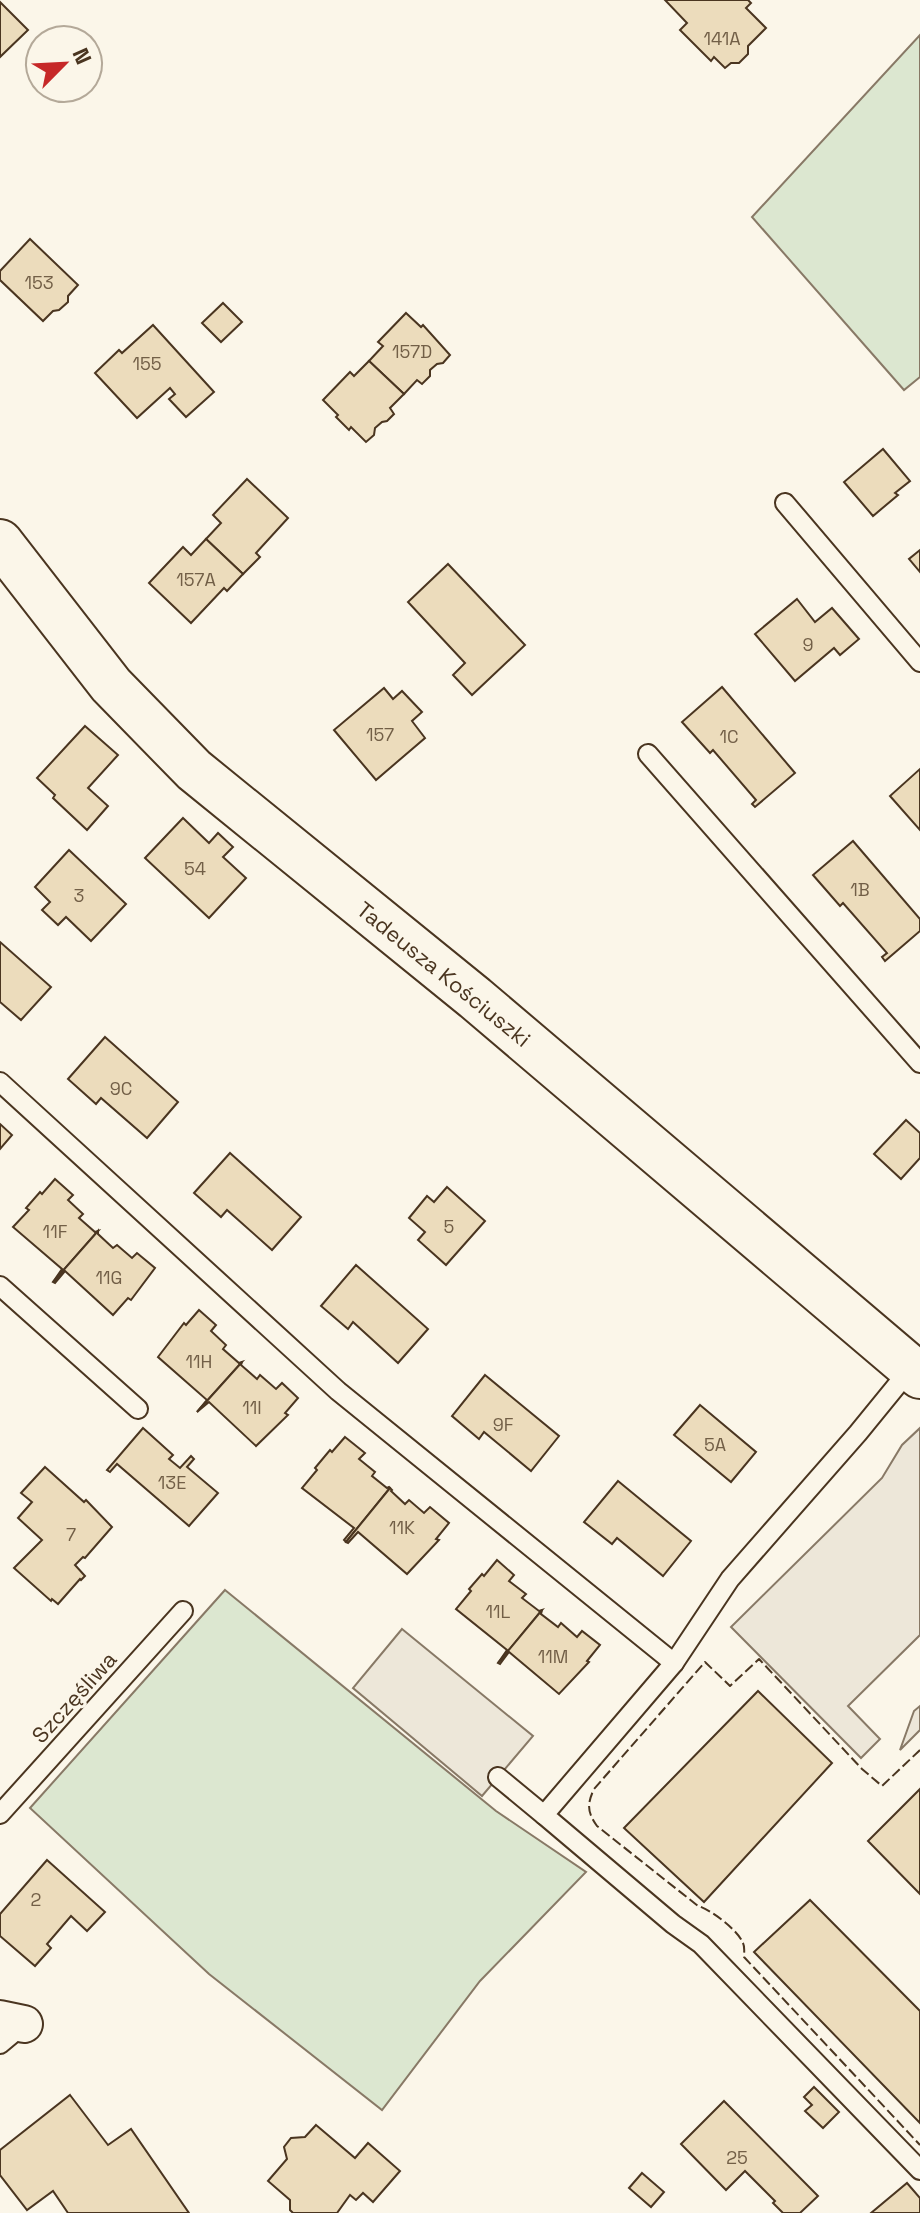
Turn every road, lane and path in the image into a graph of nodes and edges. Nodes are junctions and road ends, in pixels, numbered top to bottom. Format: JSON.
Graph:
{"nodes":[{"id":1,"x":785,"y":503,"type":"dead end"},
{"id":2,"x":0,"y":542,"type":"edge"},
{"id":3,"x":920,"y":662,"type":"edge"},
{"id":4,"x":648,"y":754,"type":"dead end"},
{"id":5,"x":920,"y":1063,"type":"edge"},
{"id":6,"x":0,"y":1082,"type":"edge"},
{"id":7,"x":0,"y":1286,"type":"edge"},
{"id":8,"x":916,"y":1372,"type":"edge"},
{"id":9,"x":138,"y":1409,"type":"dead end"},
{"id":10,"x":183,"y":1611,"type":"dead end"},
{"id":11,"x":674,"y":1663,"type":"junction"},
{"id":12,"x":498,"y":1777,"type":"dead end"},
{"id":13,"x":0,"y":1814,"type":"edge"},
{"id":14,"x":544,"y":1815,"type":"junction"},
{"id":15,"x":920,"y":2170,"type":"edge"}],
"edges":[{"from":1,"to":3,"type":"lane"},
{"from":2,"to":8,"type":"street","name":"Tadeusza Kościuszki"},
{"from":4,"to":5,"type":"lane"},
{"from":6,"to":11,"type":"lane"},
{"from":7,"to":9,"type":"lane"},
{"from":8,"to":11,"type":"lane"},
{"from":10,"to":13,"type":"lane","name":"Szczęśliwa"},
{"from":11,"to":14,"type":"lane"},
{"from":12,"to":14,"type":"lane"},
{"from":14,"to":15,"type":"lane"}]}
